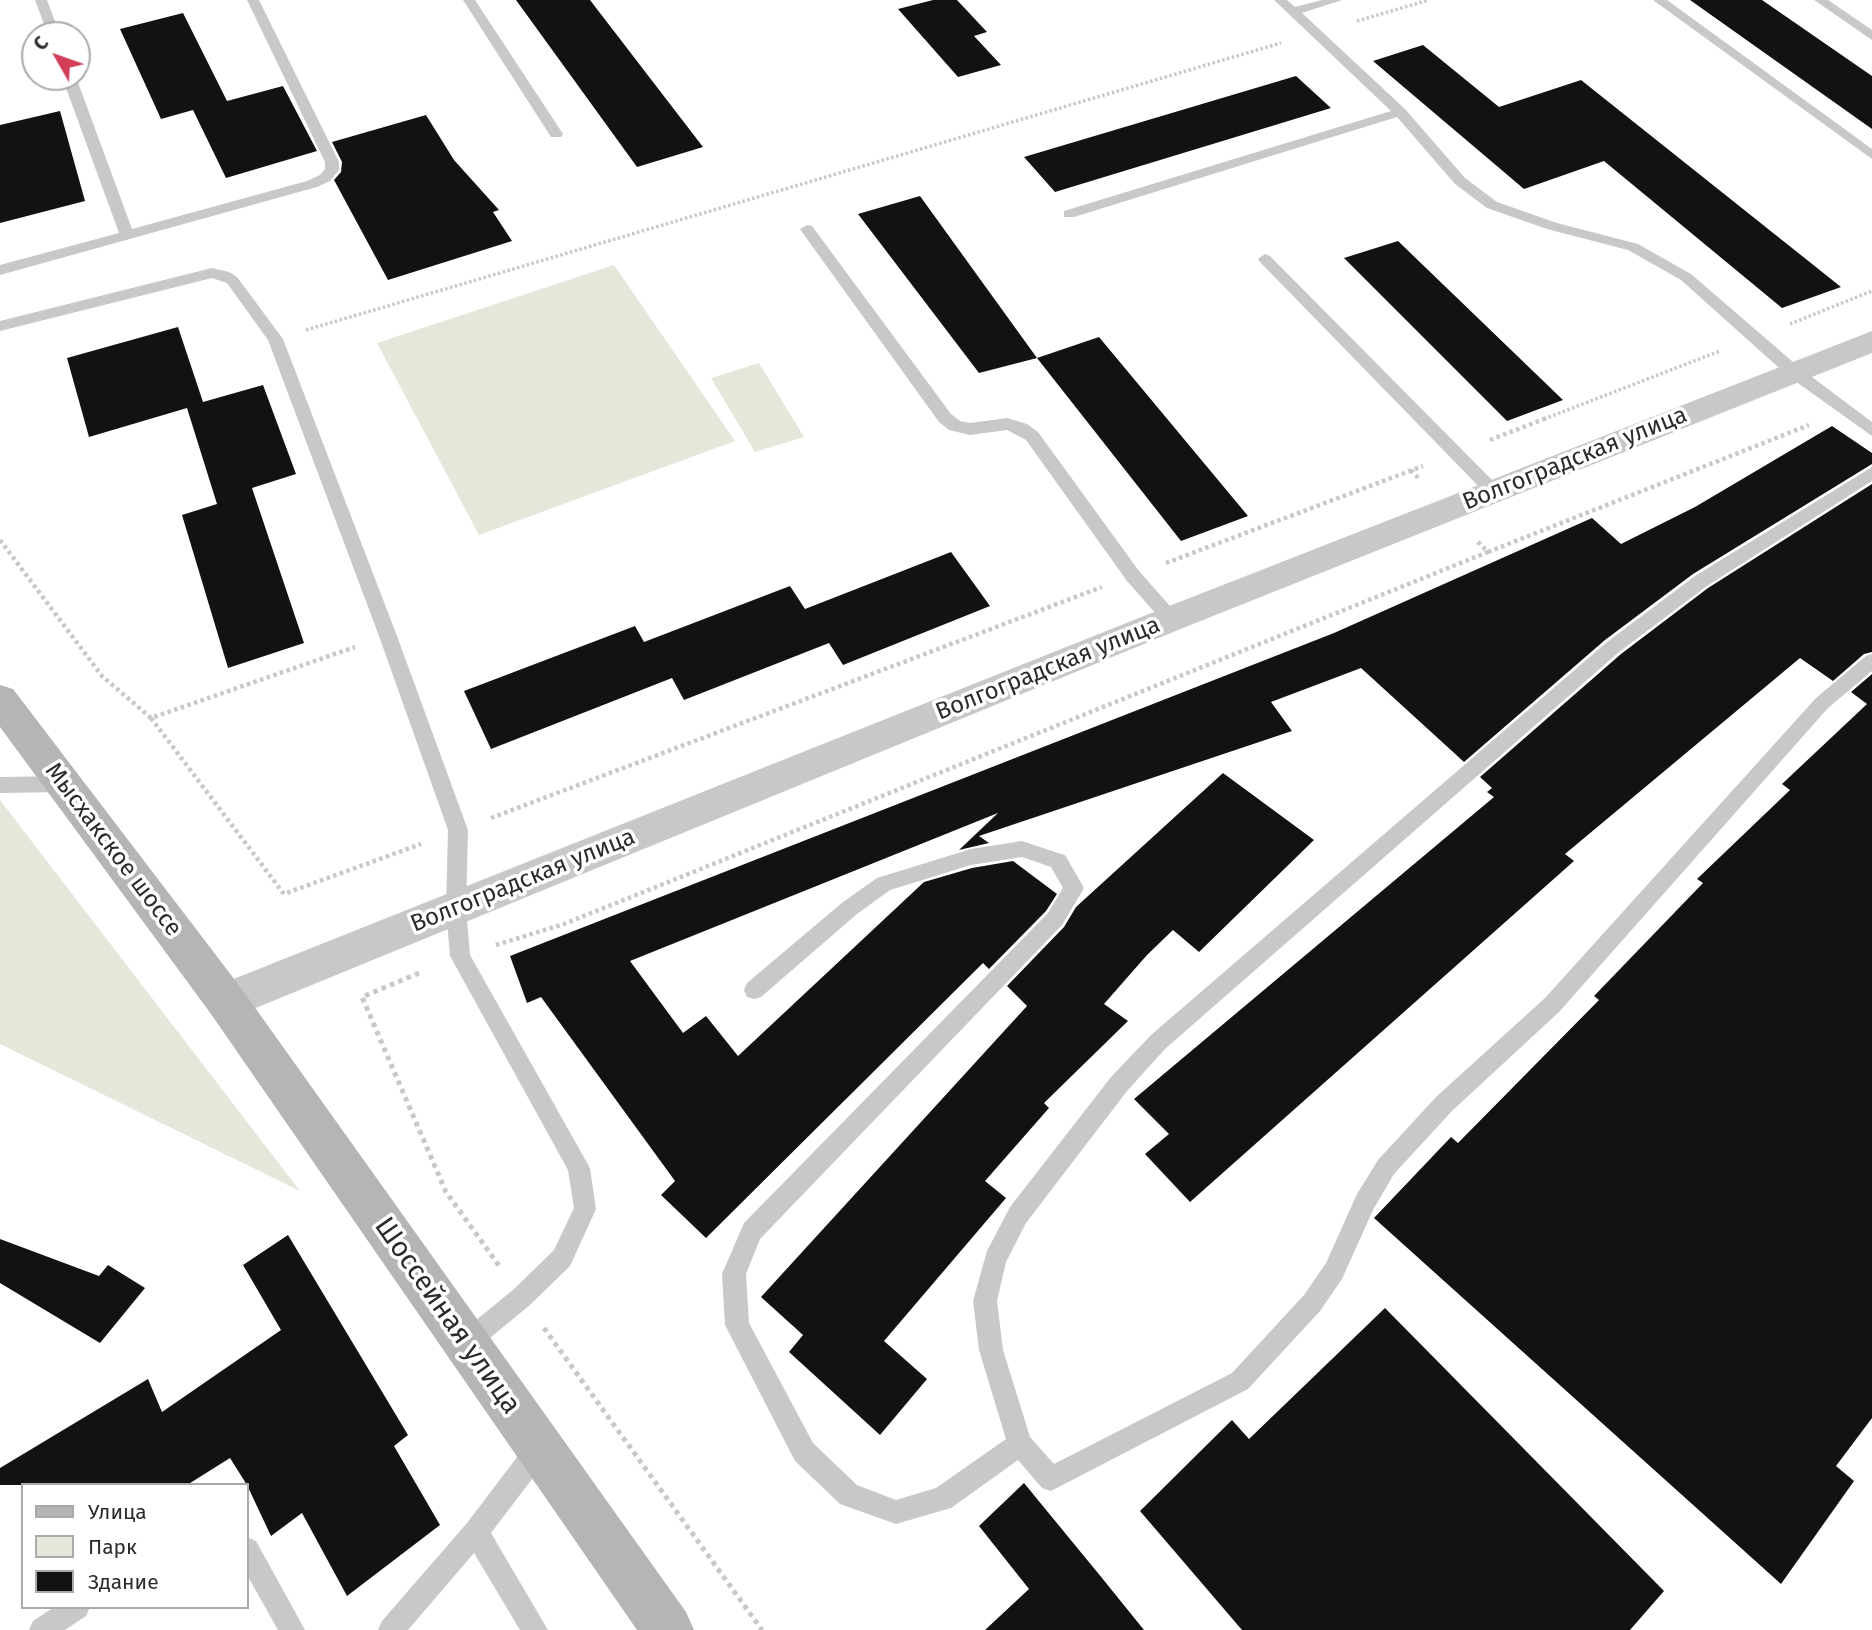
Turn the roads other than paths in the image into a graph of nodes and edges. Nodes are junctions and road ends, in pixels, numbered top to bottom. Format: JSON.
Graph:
{"nodes":[{"id":1,"x":41,"y":0,"type":"edge"},
{"id":2,"x":253,"y":0,"type":"edge"},
{"id":3,"x":469,"y":0,"type":"edge"},
{"id":4,"x":1280,"y":0,"type":"edge"},
{"id":5,"x":1336,"y":0,"type":"edge"},
{"id":6,"x":1658,"y":0,"type":"edge"},
{"id":7,"x":1819,"y":0,"type":"edge"},
{"id":8,"x":1293,"y":12,"type":"junction"},
{"id":9,"x":49,"y":21,"type":"edge"},
{"id":10,"x":1872,"y":36,"type":"edge"},
{"id":11,"x":74,"y":91,"type":"edge"},
{"id":12,"x":1400,"y":112,"type":"junction"},
{"id":13,"x":556,"y":134,"type":"dead end"},
{"id":14,"x":1872,"y":155,"type":"edge"},
{"id":15,"x":1069,"y":214,"type":"dead end"},
{"id":16,"x":807,"y":229,"type":"dead end"},
{"id":17,"x":127,"y":236,"type":"junction"},
{"id":18,"x":1265,"y":259,"type":"dead end"},
{"id":19,"x":0,"y":270,"type":"edge"},
{"id":20,"x":0,"y":326,"type":"edge"},
{"id":21,"x":1872,"y":341,"type":"edge"},
{"id":22,"x":1794,"y":372,"type":"junction"},
{"id":23,"x":1872,"y":430,"type":"edge"},
{"id":24,"x":1872,"y":473,"type":"edge"},
{"id":25,"x":1494,"y":492,"type":"junction"},
{"id":26,"x":1171,"y":619,"type":"junction"},
{"id":27,"x":1872,"y":661,"type":"edge"},
{"id":28,"x":0,"y":698,"type":"edge"},
{"id":29,"x":64,"y":784,"type":"junction"},
{"id":30,"x":0,"y":785,"type":"edge"},
{"id":31,"x":456,"y":908,"type":"junction"},
{"id":32,"x":754,"y":990,"type":"dead end"},
{"id":33,"x":226,"y":1001,"type":"junction"},
{"id":34,"x":466,"y":1343,"type":"junction"},
{"id":35,"x":1020,"y":1444,"type":"junction"},
{"id":36,"x":540,"y":1448,"type":"junction"},
{"id":37,"x":476,"y":1532,"type":"junction"},
{"id":38,"x":248,"y":1552,"type":"edge"},
{"id":39,"x":74,"y":1609,"type":"edge"},
{"id":40,"x":42,"y":1630,"type":"edge"},
{"id":41,"x":292,"y":1630,"type":"edge"},
{"id":42,"x":391,"y":1630,"type":"edge"},
{"id":43,"x":535,"y":1630,"type":"edge"},
{"id":44,"x":668,"y":1630,"type":"edge"}],
"edges":[{"from":1,"to":9,"type":"lane"},
{"from":2,"to":17,"type":"lane"},
{"from":3,"to":13,"type":"lane"},
{"from":4,"to":8,"type":"lane"},
{"from":5,"to":8,"type":"lane"},
{"from":6,"to":14,"type":"lane"},
{"from":7,"to":10,"type":"lane"},
{"from":8,"to":12,"type":"lane"},
{"from":11,"to":17,"type":"lane"},
{"from":12,"to":15,"type":"lane"},
{"from":12,"to":22,"type":"lane"},
{"from":16,"to":26,"type":"lane"},
{"from":17,"to":19,"type":"lane"},
{"from":18,"to":25,"type":"lane"},
{"from":20,"to":31,"type":"lane"},
{"from":21,"to":22,"type":"street","name":"Волгоградская улица"},
{"from":22,"to":23,"type":"lane"},
{"from":22,"to":25,"type":"street","name":"Волгоградская улица"},
{"from":24,"to":35,"type":"lane"},
{"from":25,"to":26,"type":"street","name":"Волгоградская улица"},
{"from":26,"to":31,"type":"street","name":"Волгоградская улица"},
{"from":27,"to":35,"type":"lane"},
{"from":28,"to":29,"type":"street","name":"Мысхакское шоссе"},
{"from":29,"to":30,"type":"lane"},
{"from":29,"to":33,"type":"street","name":"Мысхакское шоссе"},
{"from":31,"to":33,"type":"street","name":"Волгоградская улица"},
{"from":31,"to":34,"type":"lane"},
{"from":32,"to":35,"type":"lane"},
{"from":33,"to":34,"type":"street","name":"Шоссейная улица"},
{"from":34,"to":36,"type":"street","name":"Шоссейная улица"},
{"from":36,"to":37,"type":"lane"},
{"from":36,"to":44,"type":"street","name":"Шоссейная улица"},
{"from":37,"to":42,"type":"lane"},
{"from":37,"to":43,"type":"lane"},
{"from":38,"to":41,"type":"lane"},
{"from":39,"to":40,"type":"lane"}]}
